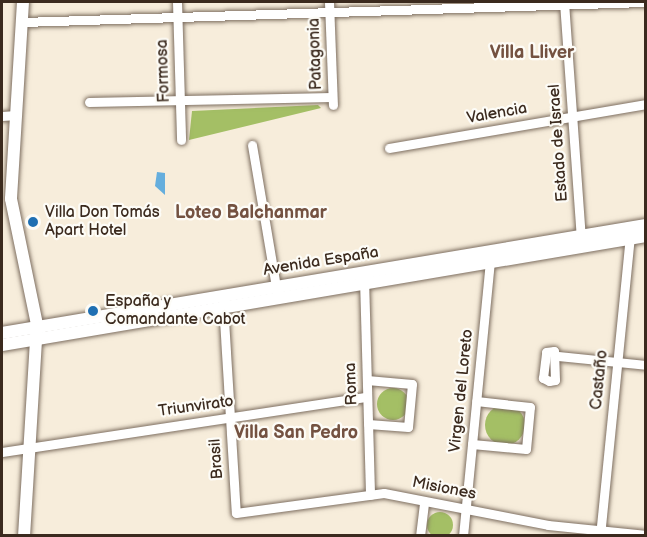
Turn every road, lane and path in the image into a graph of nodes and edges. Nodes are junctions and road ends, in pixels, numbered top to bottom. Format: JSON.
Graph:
{"nodes":[{"id":1,"x":23,"y":2,"type":"edge"},
{"id":2,"x":177,"y":2,"type":"edge"},
{"id":3,"x":329,"y":2,"type":"edge"},
{"id":4,"x":645,"y":2,"type":"edge"},
{"id":5,"x":564,"y":3,"type":"edge"},
{"id":6,"x":329,"y":13,"type":"junction"},
{"id":7,"x":177,"y":18,"type":"junction"},
{"id":8,"x":22,"y":22,"type":"junction"},
{"id":9,"x":89,"y":102,"type":"dead end"},
{"id":10,"x":179,"y":102,"type":"junction"},
{"id":11,"x":645,"y":104,"type":"edge"},
{"id":12,"x":16,"y":115,"type":"junction"},
{"id":13,"x":2,"y":116,"type":"edge"},
{"id":14,"x":572,"y":117,"type":"junction"},
{"id":15,"x":181,"y":140,"type":"dead end"},
{"id":16,"x":252,"y":145,"type":"dead end"},
{"id":17,"x":389,"y":148,"type":"dead end"},
{"id":18,"x":7,"y":205,"type":"edge"},
{"id":19,"x":645,"y":225,"type":"edge"},
{"id":20,"x":630,"y":233,"type":"junction"},
{"id":21,"x":645,"y":236,"type":"edge"},
{"id":22,"x":581,"y":241,"type":"junction"},
{"id":23,"x":490,"y":257,"type":"junction"},
{"id":24,"x":364,"y":278,"type":"junction"},
{"id":25,"x":277,"y":292,"type":"junction"},
{"id":26,"x":223,"y":301,"type":"junction"},
{"id":27,"x":2,"y":333,"type":"edge"},
{"id":28,"x":36,"y":333,"type":"junction"},
{"id":29,"x":2,"y":345,"type":"edge"},
{"id":30,"x":558,"y":356,"type":"dead end"},
{"id":31,"x":617,"y":362,"type":"junction"},
{"id":32,"x":645,"y":365,"type":"edge"},
{"id":33,"x":366,"y":380,"type":"junction"},
{"id":34,"x":367,"y":397,"type":"junction"},
{"id":35,"x":476,"y":402,"type":"junction"},
{"id":36,"x":230,"y":417,"type":"junction"},
{"id":37,"x":368,"y":424,"type":"junction"},
{"id":38,"x":471,"y":444,"type":"junction"},
{"id":39,"x":30,"y":447,"type":"junction"},
{"id":40,"x":2,"y":452,"type":"edge"},
{"id":41,"x":370,"y":495,"type":"junction"},
{"id":42,"x":424,"y":501,"type":"junction"},
{"id":43,"x":465,"y":509,"type":"junction"},
{"id":44,"x":236,"y":513,"type":"joint"},
{"id":45,"x":600,"y":533,"type":"edge"},
{"id":46,"x":645,"y":535,"type":"edge"},
{"id":47,"x":24,"y":536,"type":"edge"},
{"id":48,"x":420,"y":536,"type":"edge"},
{"id":49,"x":463,"y":536,"type":"edge"}],
"edges":[{"from":1,"to":8,"type":"main road"},
{"from":2,"to":7,"type":"street","name":"Formosa"},
{"from":3,"to":6,"type":"street","name":"Patagonia"},
{"from":4,"to":5,"type":"street"},
{"from":5,"to":6,"type":"street"},
{"from":5,"to":14,"type":"street","name":"Estado de Israel"},
{"from":6,"to":7,"type":"street"},
{"from":6,"to":10,"type":"street","name":"Patagonia"},
{"from":7,"to":8,"type":"street"},
{"from":7,"to":10,"type":"street","name":"Formosa"},
{"from":8,"to":12,"type":"main road"},
{"from":9,"to":10,"type":"street"},
{"from":10,"to":15,"type":"street","name":"Formosa"},
{"from":11,"to":14,"type":"street","name":"Valencia"},
{"from":12,"to":13,"type":"street"},
{"from":12,"to":18,"type":"main road"},
{"from":14,"to":17,"type":"street","name":"Valencia"},
{"from":14,"to":22,"type":"street","name":"Estado de Israel"},
{"from":16,"to":25,"type":"street"},
{"from":18,"to":28,"type":"main road"},
{"from":19,"to":20,"type":"main road","name":"Avenida España"},
{"from":20,"to":21,"type":"main road","name":"Avenida España"},
{"from":20,"to":22,"type":"main road","name":"Avenida España"},
{"from":20,"to":31,"type":"street","name":"Castaño"},
{"from":22,"to":23,"type":"main road","name":"Avenida España"},
{"from":23,"to":24,"type":"main road","name":"Avenida España"},
{"from":23,"to":35,"type":"street","name":"Virgen del Loreto"},
{"from":24,"to":25,"type":"main road","name":"Avenida España"},
{"from":24,"to":33,"type":"street","name":"Roma"},
{"from":25,"to":26,"type":"main road","name":"Avenida España"},
{"from":26,"to":28,"type":"main road","name":"Avenida España"},
{"from":26,"to":36,"type":"street","name":"Brasil"},
{"from":27,"to":28,"type":"main road","name":"Avenida España"},
{"from":28,"to":29,"type":"main road","name":"Avenida España"},
{"from":28,"to":39,"type":"main road"},
{"from":30,"to":31,"type":"street"},
{"from":31,"to":32,"type":"street"},
{"from":31,"to":45,"type":"street","name":"Castaño"},
{"from":33,"to":34,"type":"street","name":"Roma"},
{"from":33,"to":37,"type":"street"},
{"from":34,"to":36,"type":"street","name":"Triunvirato"},
{"from":34,"to":37,"type":"street","name":"Roma"},
{"from":35,"to":38,"type":"street","name":"Virgen del Loreto"},
{"from":35,"to":38,"type":"street"},
{"from":36,"to":39,"type":"street","name":"Triunvirato"},
{"from":36,"to":44,"type":"street","name":"Brasil"},
{"from":37,"to":41,"type":"street","name":"Roma"},
{"from":38,"to":43,"type":"street","name":"Virgen del Loreto"},
{"from":39,"to":40,"type":"street","name":"Triunvirato"},
{"from":39,"to":47,"type":"main road"},
{"from":41,"to":42,"type":"street","name":"Misiones"},
{"from":41,"to":44,"type":"street","name":"Misiones"},
{"from":42,"to":43,"type":"street","name":"Misiones"},
{"from":42,"to":48,"type":"street"},
{"from":43,"to":45,"type":"street","name":"Misiones"},
{"from":43,"to":49,"type":"street","name":"Virgen del Loreto"},
{"from":45,"to":46,"type":"street","name":"Misiones"}]}
